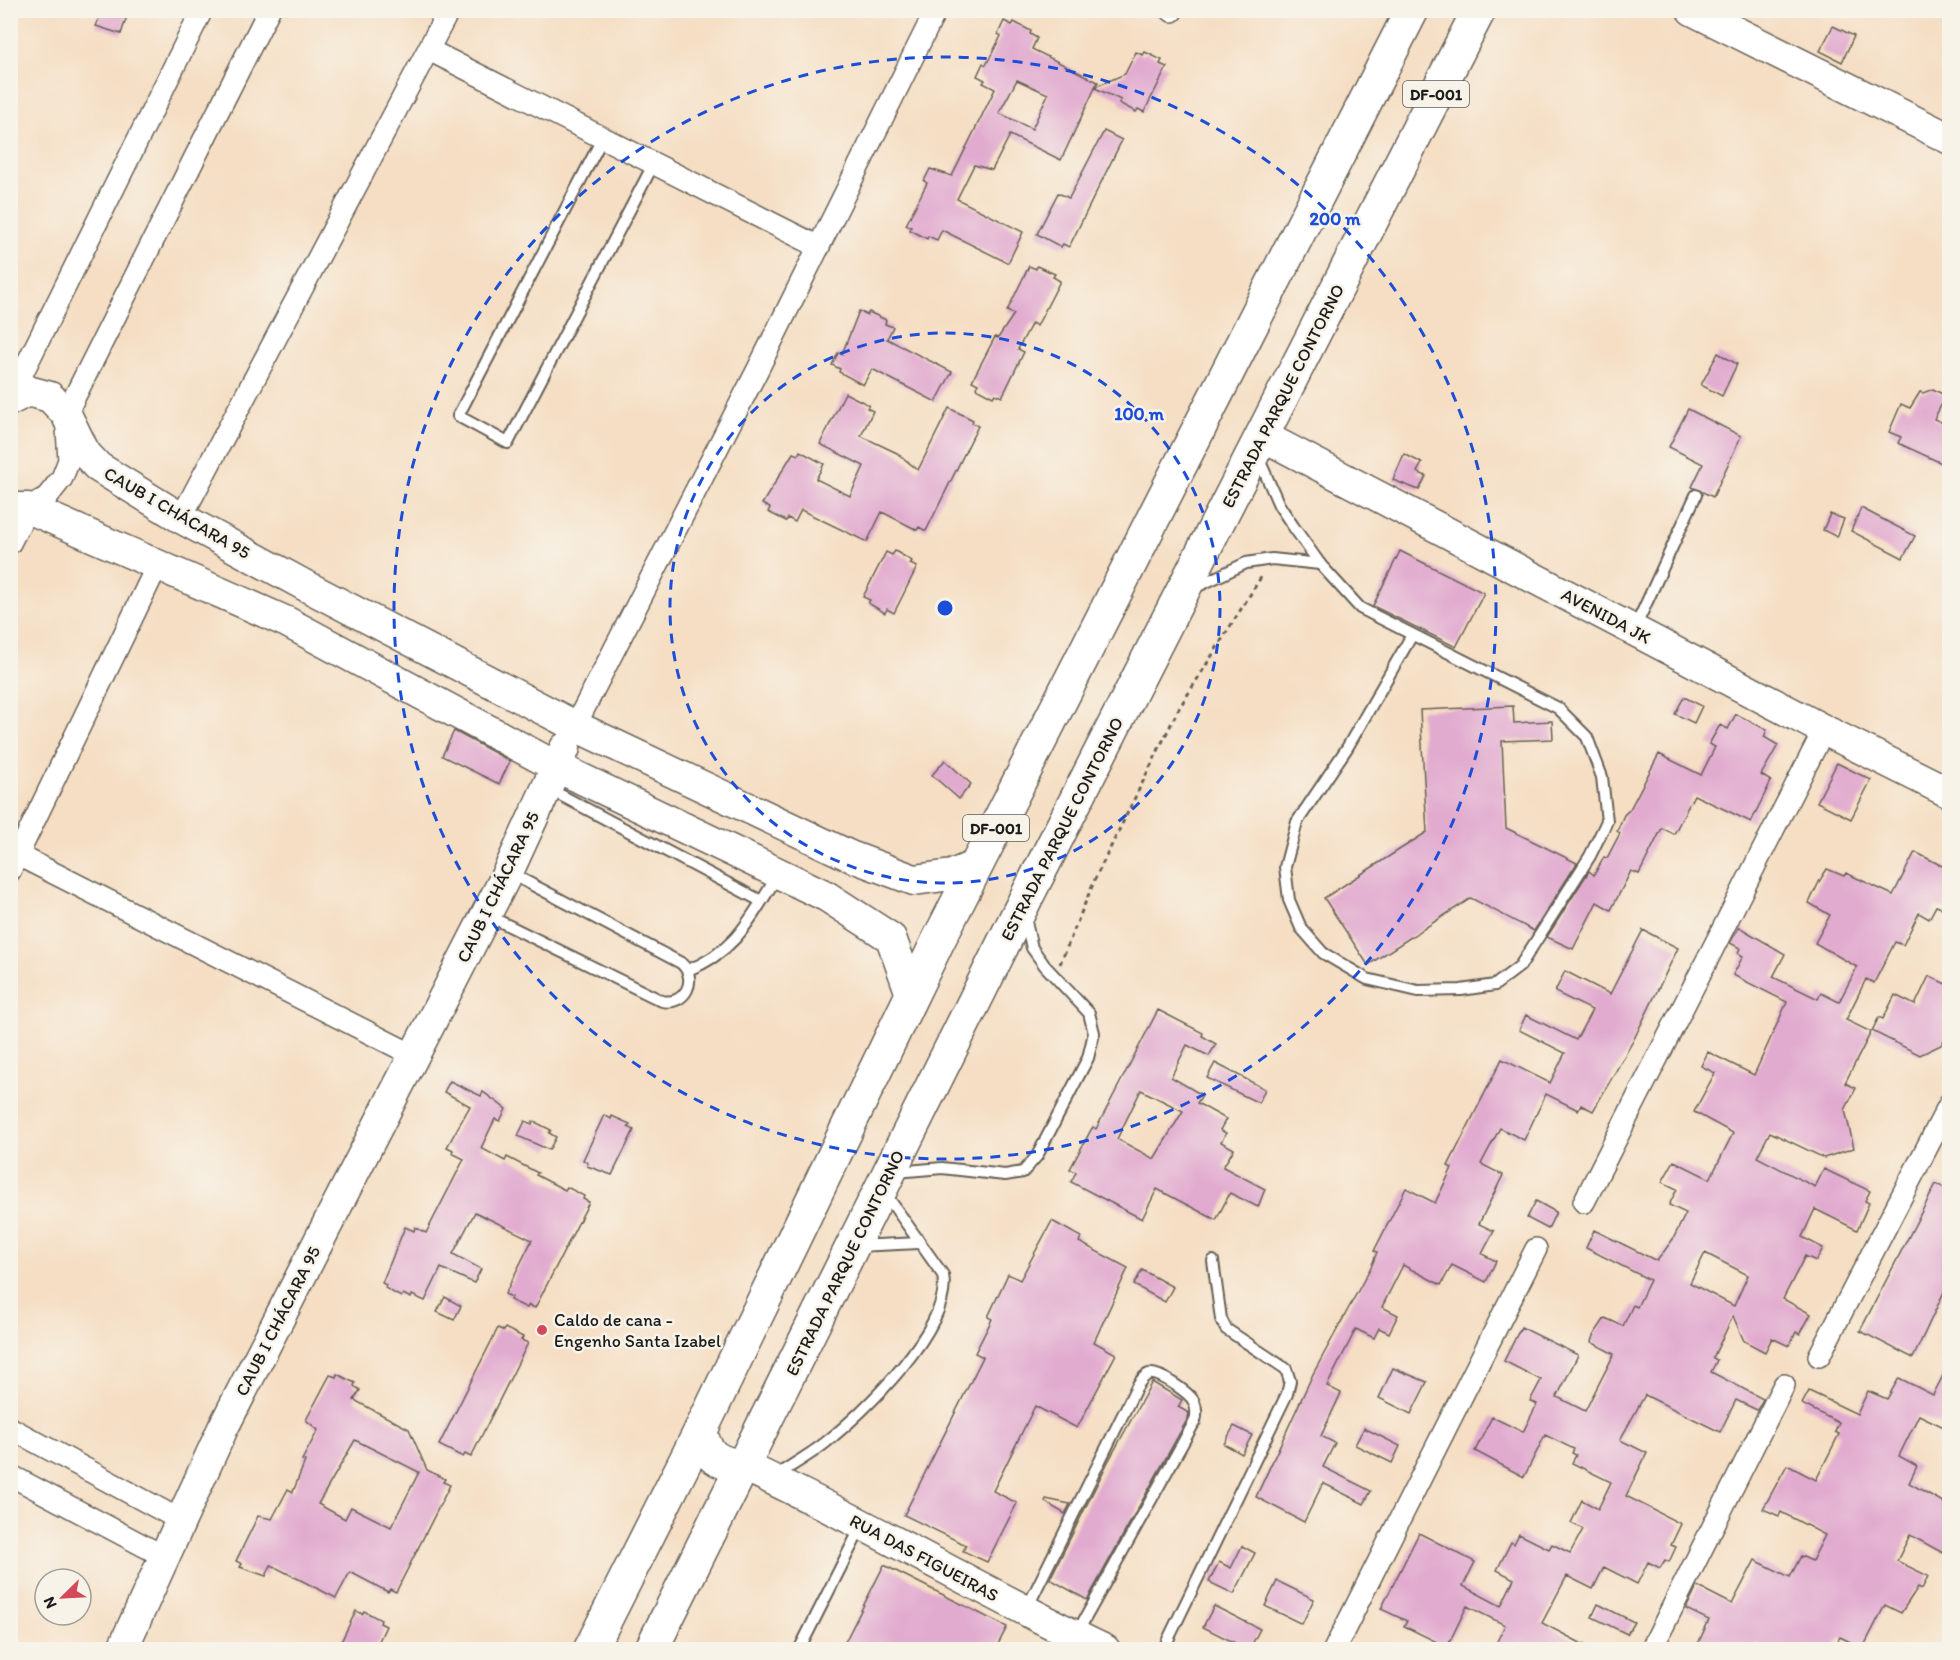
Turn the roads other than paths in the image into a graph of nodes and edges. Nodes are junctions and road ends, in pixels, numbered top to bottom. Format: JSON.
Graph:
{"nodes":[{"id":1,"x":202,"y":10,"type":"edge"},
{"id":2,"x":269,"y":10,"type":"edge"},
{"id":3,"x":449,"y":10,"type":"edge"},
{"id":4,"x":936,"y":10,"type":"edge"},
{"id":5,"x":1412,"y":10,"type":"edge"},
{"id":6,"x":1479,"y":10,"type":"edge"},
{"id":7,"x":1692,"y":10,"type":"edge"},
{"id":8,"x":429,"y":50,"type":"junction"},
{"id":9,"x":602,"y":139,"type":"junction"},
{"id":10,"x":1950,"y":139,"type":"edge"},
{"id":11,"x":653,"y":165,"type":"junction"},
{"id":12,"x":819,"y":247,"type":"junction"},
{"id":13,"x":10,"y":399,"type":"edge"},
{"id":14,"x":66,"y":414,"type":"junction"},
{"id":15,"x":1259,"y":444,"type":"junction"},
{"id":16,"x":1696,"y":495,"type":"dead end"},
{"id":17,"x":19,"y":508,"type":"edge"},
{"id":18,"x":181,"y":518,"type":"junction"},
{"id":19,"x":10,"y":543,"type":"edge"},
{"id":20,"x":1320,"y":564,"type":"junction"},
{"id":21,"x":158,"y":566,"type":"junction"},
{"id":22,"x":306,"y":586,"type":"junction"},
{"id":23,"x":1183,"y":594,"type":"junction"},
{"id":24,"x":287,"y":622,"type":"junction"},
{"id":25,"x":1634,"y":630,"type":"junction"},
{"id":26,"x":1412,"y":635,"type":"junction"},
{"id":27,"x":575,"y":726,"type":"junction"},
{"id":28,"x":1824,"y":730,"type":"junction"},
{"id":29,"x":552,"y":777,"type":"junction"},
{"id":30,"x":1950,"y":793,"type":"edge"},
{"id":31,"x":799,"y":832,"type":"junction"},
{"id":32,"x":850,"y":856,"type":"junction"},
{"id":33,"x":14,"y":863,"type":"edge"},
{"id":34,"x":978,"y":864,"type":"junction"},
{"id":35,"x":508,"y":872,"type":"junction"},
{"id":36,"x":778,"y":875,"type":"junction"},
{"id":37,"x":826,"y":896,"type":"junction"},
{"id":38,"x":761,"y":901,"type":"junction"},
{"id":39,"x":1022,"y":906,"type":"junction"},
{"id":40,"x":486,"y":914,"type":"junction"},
{"id":41,"x":688,"y":970,"type":"junction"},
{"id":42,"x":912,"y":997,"type":"junction"},
{"id":43,"x":413,"y":1055,"type":"junction"},
{"id":44,"x":1950,"y":1103,"type":"edge"},
{"id":45,"x":886,"y":1181,"type":"junction"},
{"id":46,"x":1584,"y":1202,"type":"dead end"},
{"id":47,"x":920,"y":1243,"type":"junction"},
{"id":48,"x":853,"y":1247,"type":"junction"},
{"id":49,"x":1536,"y":1249,"type":"dead end"},
{"id":50,"x":1212,"y":1261,"type":"dead end"},
{"id":51,"x":1819,"y":1356,"type":"dead end"},
{"id":52,"x":1784,"y":1385,"type":"dead end"},
{"id":53,"x":10,"y":1428,"type":"edge"},
{"id":54,"x":702,"y":1430,"type":"junction"},
{"id":55,"x":758,"y":1472,"type":"junction"},
{"id":56,"x":10,"y":1475,"type":"edge"},
{"id":57,"x":180,"y":1520,"type":"junction"},
{"id":58,"x":862,"y":1524,"type":"junction"},
{"id":59,"x":163,"y":1556,"type":"junction"},
{"id":60,"x":1026,"y":1612,"type":"junction"},
{"id":61,"x":1075,"y":1635,"type":"junction"},
{"id":62,"x":122,"y":1650,"type":"edge"},
{"id":63,"x":590,"y":1650,"type":"edge"},
{"id":64,"x":651,"y":1650,"type":"edge"},
{"id":65,"x":799,"y":1650,"type":"edge"},
{"id":66,"x":1105,"y":1650,"type":"edge"},
{"id":67,"x":1163,"y":1650,"type":"edge"},
{"id":68,"x":1334,"y":1650,"type":"edge"},
{"id":69,"x":1651,"y":1650,"type":"edge"}],
"edges":[{"from":1,"to":13,"type":"street"},
{"from":2,"to":14,"type":"street"},
{"from":3,"to":8,"type":"street"},
{"from":4,"to":12,"type":"street"},
{"from":5,"to":34,"type":"highway","number":"DF-001"},
{"from":6,"to":15,"type":"highway","name":"ESTRADA PARQUE CONTORNO","number":"DF-001"},
{"from":7,"to":10,"type":"street"},
{"from":8,"to":9,"type":"street"},
{"from":8,"to":18,"type":"street"},
{"from":9,"to":11,"type":"street"},
{"from":9,"to":11,"type":"lane"},
{"from":11,"to":12,"type":"street"},
{"from":12,"to":27,"type":"street"},
{"from":13,"to":14,"type":"street","name":"CAUB I CHÁCARA 95"},
{"from":14,"to":17,"type":"street"},
{"from":14,"to":18,"type":"street","name":"CAUB I CHÁCARA 95"},
{"from":15,"to":20,"type":"lane"},
{"from":15,"to":23,"type":"highway","name":"ESTRADA PARQUE CONTORNO","number":"DF-001"},
{"from":15,"to":25,"type":"street","name":"AVENIDA JK"},
{"from":16,"to":25,"type":"lane"},
{"from":17,"to":19,"type":"street"},
{"from":17,"to":21,"type":"street"},
{"from":18,"to":22,"type":"street","name":"CAUB I CHÁCARA 95"},
{"from":20,"to":23,"type":"lane"},
{"from":20,"to":26,"type":"lane"},
{"from":21,"to":24,"type":"street"},
{"from":21,"to":33,"type":"street"},
{"from":22,"to":24,"type":"street"},
{"from":22,"to":27,"type":"street","name":"CAUB I CHÁCARA 95"},
{"from":23,"to":39,"type":"highway","name":"ESTRADA PARQUE CONTORNO","number":"DF-001"},
{"from":24,"to":29,"type":"street"},
{"from":25,"to":28,"type":"street","name":"AVENIDA JK"},
{"from":26,"to":26,"type":"lane"},
{"from":27,"to":29,"type":"street","name":"CAUB I CHÁCARA 95"},
{"from":27,"to":31,"type":"street"},
{"from":28,"to":30,"type":"street","name":"AVENIDA JK"},
{"from":28,"to":46,"type":"street"},
{"from":29,"to":35,"type":"street","name":"CAUB I CHÁCARA 95"},
{"from":29,"to":36,"type":"street"},
{"from":29,"to":38,"type":"lane"},
{"from":31,"to":32,"type":"street"},
{"from":31,"to":36,"type":"street"},
{"from":32,"to":34,"type":"street"},
{"from":32,"to":37,"type":"street"},
{"from":33,"to":43,"type":"street"},
{"from":34,"to":42,"type":"highway","number":"DF-001"},
{"from":35,"to":40,"type":"street","name":"CAUB I CHÁCARA 95"},
{"from":35,"to":41,"type":"lane"},
{"from":36,"to":37,"type":"street"},
{"from":36,"to":38,"type":"lane"},
{"from":37,"to":42,"type":"street"},
{"from":38,"to":41,"type":"lane"},
{"from":39,"to":45,"type":"highway","name":"ESTRADA PARQUE CONTORNO","number":"DF-001"},
{"from":39,"to":45,"type":"lane"},
{"from":40,"to":41,"type":"lane"},
{"from":40,"to":43,"type":"street","name":"CAUB I CHÁCARA 95"},
{"from":42,"to":54,"type":"highway","number":"DF-001"},
{"from":43,"to":57,"type":"street","name":"CAUB I CHÁCARA 95"},
{"from":44,"to":51,"type":"street"},
{"from":45,"to":47,"type":"lane"},
{"from":45,"to":48,"type":"highway","name":"ESTRADA PARQUE CONTORNO","number":"DF-001"},
{"from":47,"to":48,"type":"lane"},
{"from":47,"to":55,"type":"lane"},
{"from":48,"to":55,"type":"highway","name":"ESTRADA PARQUE CONTORNO","number":"DF-001"},
{"from":49,"to":68,"type":"street"},
{"from":50,"to":67,"type":"lane"},
{"from":52,"to":69,"type":"street"},
{"from":53,"to":57,"type":"street"},
{"from":54,"to":55,"type":"highway"},
{"from":54,"to":63,"type":"highway","number":"DF-001"},
{"from":55,"to":58,"type":"street","name":"RUA DAS FIGUEIRAS"},
{"from":55,"to":64,"type":"highway","name":"ESTRADA PARQUE CONTORNO","number":"DF-001"},
{"from":56,"to":59,"type":"street"},
{"from":57,"to":59,"type":"street","name":"CAUB I CHÁCARA 95"},
{"from":58,"to":60,"type":"street","name":"RUA DAS FIGUEIRAS"},
{"from":58,"to":65,"type":"lane"},
{"from":59,"to":62,"type":"street","name":"CAUB I CHÁCARA 95"},
{"from":60,"to":61,"type":"street","name":"RUA DAS FIGUEIRAS"},
{"from":60,"to":61,"type":"lane"},
{"from":61,"to":66,"type":"street","name":"RUA DAS FIGUEIRAS"}]}
